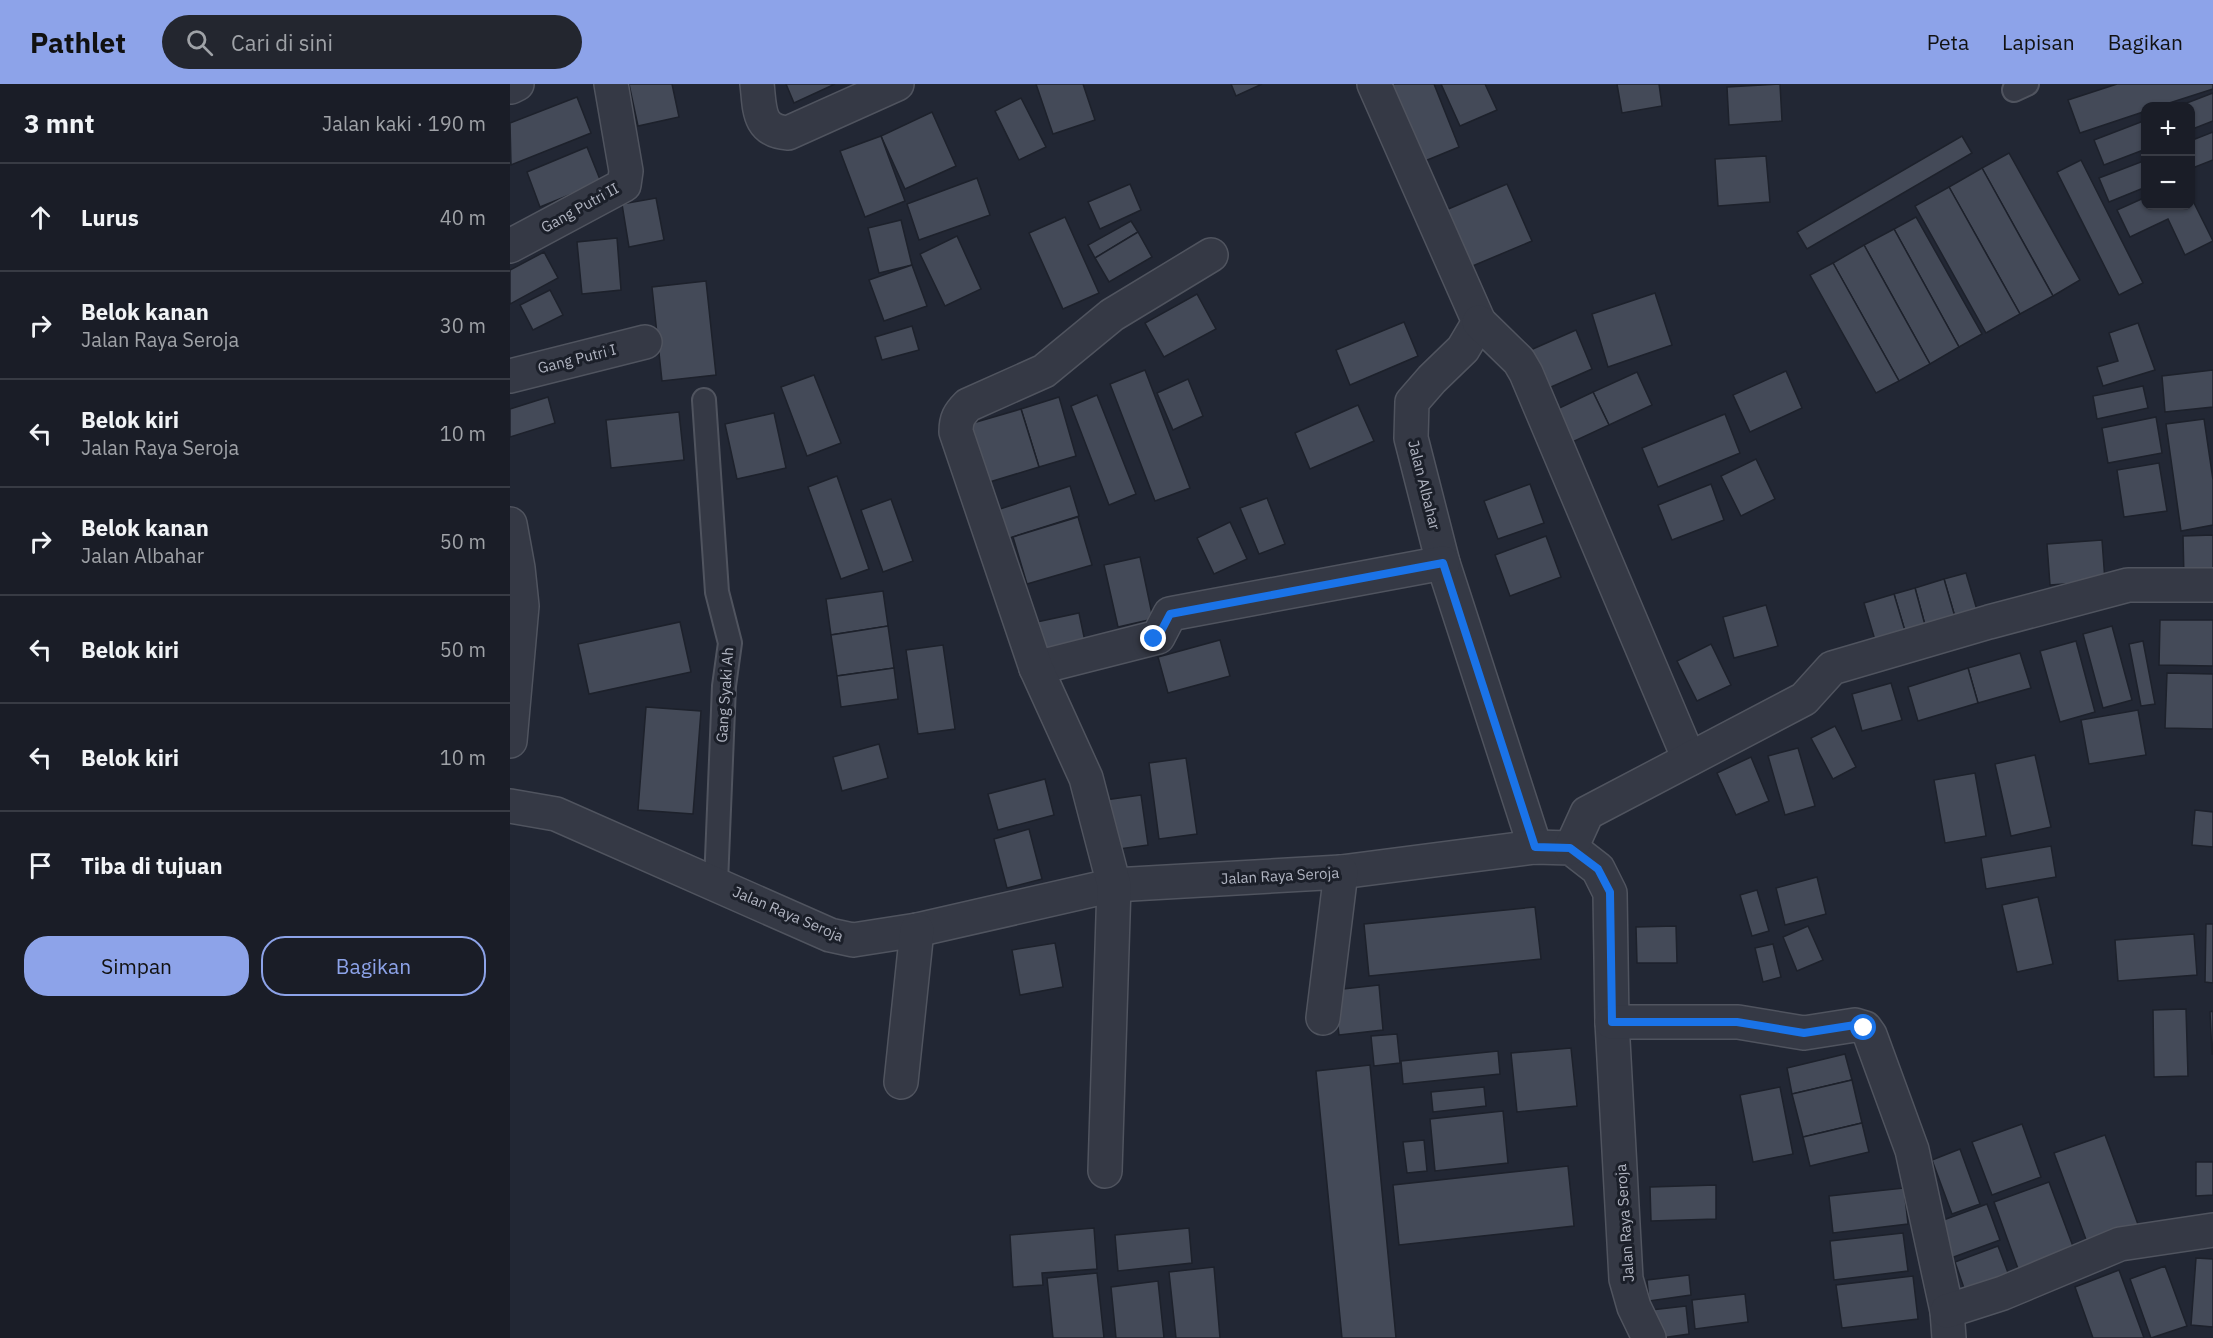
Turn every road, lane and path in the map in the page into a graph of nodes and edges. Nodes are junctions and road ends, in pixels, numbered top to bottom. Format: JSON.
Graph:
{"nodes":[{"id":1,"x":611,"y":84,"type":"edge"},
{"id":2,"x":757,"y":84,"type":"edge"},
{"id":3,"x":897,"y":84,"type":"edge"},
{"id":4,"x":1374,"y":84,"type":"edge"},
{"id":5,"x":510,"y":246,"type":"edge"},
{"id":6,"x":1211,"y":255,"type":"dead end"},
{"id":7,"x":1479,"y":322,"type":"junction"},
{"id":8,"x":645,"y":342,"type":"dead end"},
{"id":9,"x":510,"y":376,"type":"edge"},
{"id":10,"x":704,"y":400,"type":"dead end"},
{"id":11,"x":510,"y":524,"type":"edge"},
{"id":12,"x":1443,"y":563,"type":"junction"},
{"id":13,"x":2213,"y":585,"type":"edge"},
{"id":14,"x":1036,"y":668,"type":"junction"},
{"id":15,"x":510,"y":741,"type":"edge"},
{"id":16,"x":1689,"y":759,"type":"junction"},
{"id":17,"x":510,"y":806,"type":"edge"},
{"id":18,"x":1535,"y":847,"type":"junction"},
{"id":19,"x":1570,"y":848,"type":"junction"},
{"id":20,"x":1341,"y":872,"type":"junction"},
{"id":21,"x":716,"y":884,"type":"junction"},
{"id":22,"x":1114,"y":885,"type":"junction"},
{"id":23,"x":917,"y":930,"type":"junction"},
{"id":24,"x":1323,"y":1018,"type":"dead end"},
{"id":25,"x":1612,"y":1022,"type":"junction"},
{"id":26,"x":901,"y":1082,"type":"dead end"},
{"id":27,"x":1105,"y":1171,"type":"dead end"},
{"id":28,"x":2213,"y":1230,"type":"edge"},
{"id":29,"x":1948,"y":1324,"type":"edge"},
{"id":30,"x":1649,"y":1338,"type":"edge"}],
"edges":[{"from":1,"to":5,"type":"street","name":"Gang Putri II"},
{"from":2,"to":3,"type":"street"},
{"from":4,"to":7,"type":"street"},
{"from":6,"to":14,"type":"street"},
{"from":7,"to":12,"type":"street","name":"Jalan Albahar"},
{"from":7,"to":16,"type":"street"},
{"from":8,"to":9,"type":"street","name":"Gang Putri I"},
{"from":10,"to":21,"type":"lane","name":"Gang Syaki Ah"},
{"from":11,"to":15,"type":"street"},
{"from":12,"to":14,"type":"street"},
{"from":12,"to":18,"type":"street","name":"Jalan Albahar"},
{"from":13,"to":16,"type":"street"},
{"from":14,"to":22,"type":"street"},
{"from":16,"to":19,"type":"street"},
{"from":17,"to":21,"type":"street","name":"Jalan Raya Seroja"},
{"from":18,"to":19,"type":"street","name":"Jalan Raya Seroja"},
{"from":18,"to":20,"type":"street","name":"Jalan Raya Seroja"},
{"from":19,"to":25,"type":"street","name":"Jalan Raya Seroja"},
{"from":20,"to":22,"type":"street","name":"Jalan Raya Seroja"},
{"from":20,"to":24,"type":"street"},
{"from":21,"to":23,"type":"street","name":"Jalan Raya Seroja"},
{"from":22,"to":23,"type":"street","name":"Jalan Raya Seroja"},
{"from":22,"to":27,"type":"street"},
{"from":23,"to":26,"type":"street"},
{"from":25,"to":29,"type":"street"},
{"from":25,"to":30,"type":"street","name":"Jalan Raya Seroja"},
{"from":28,"to":29,"type":"street"}]}
